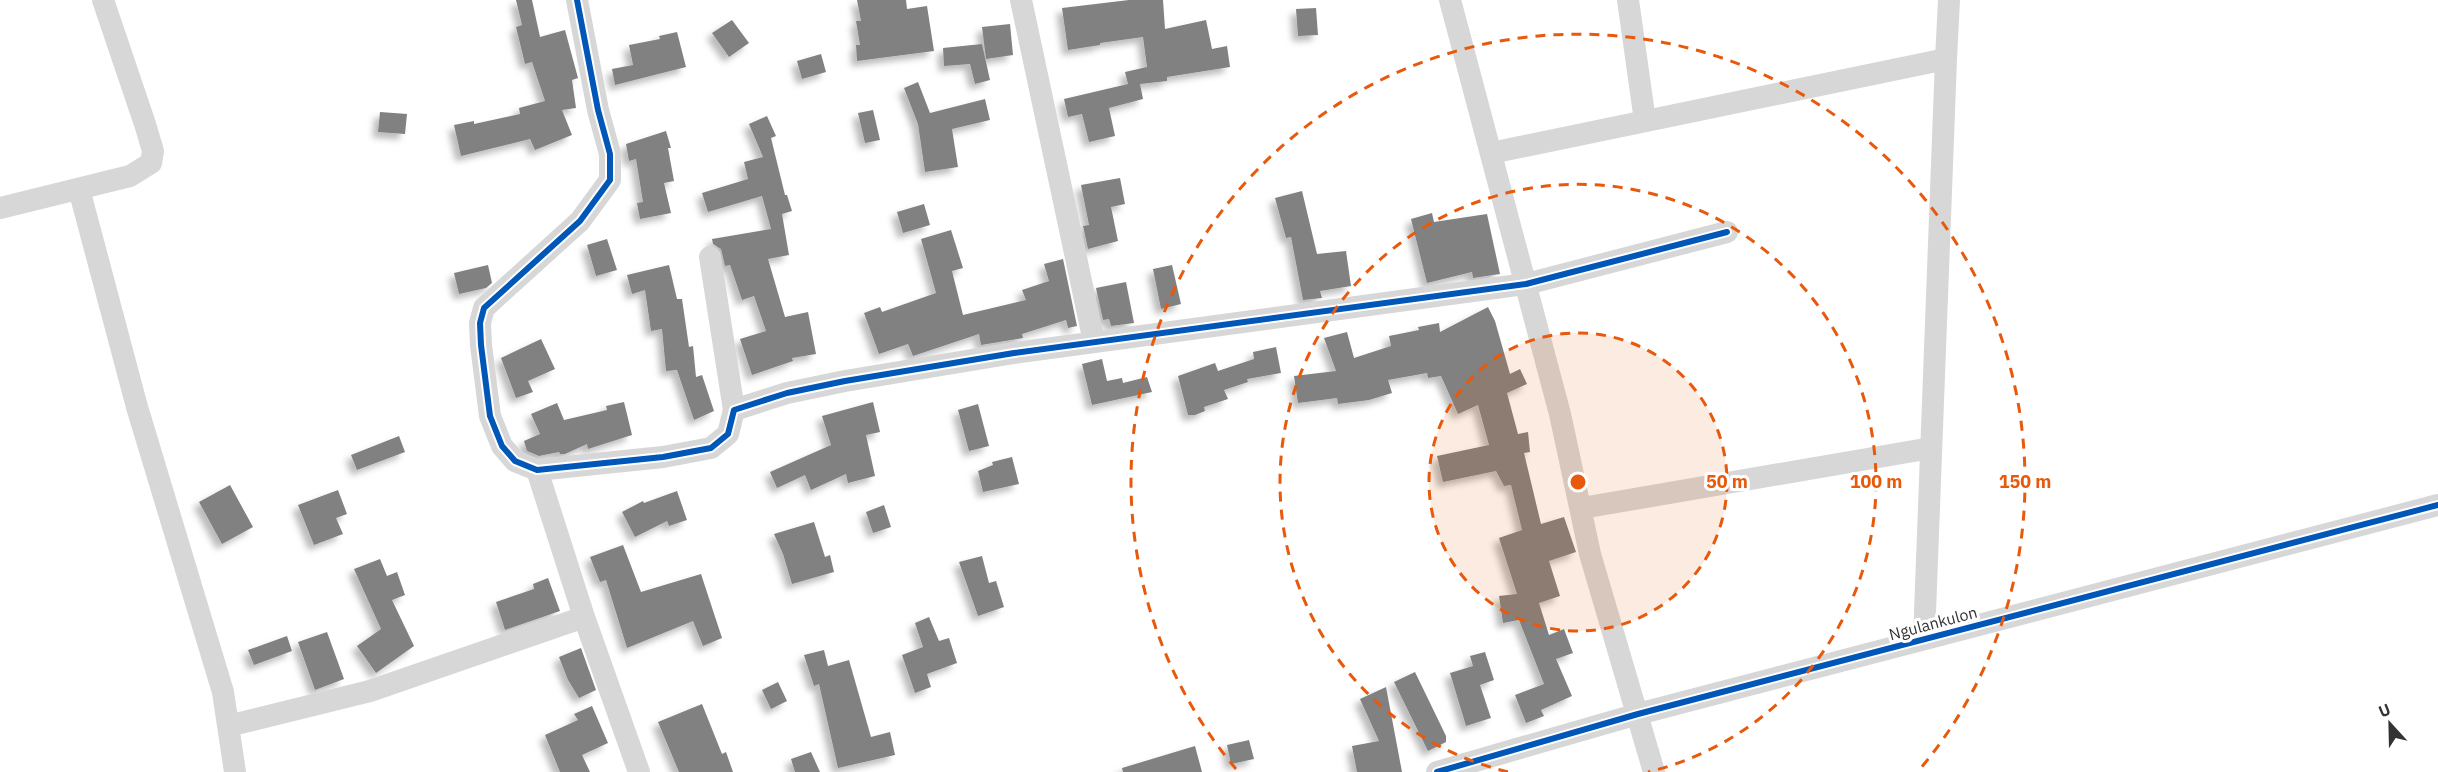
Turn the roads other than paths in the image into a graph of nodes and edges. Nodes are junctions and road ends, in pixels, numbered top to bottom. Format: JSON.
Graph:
{"nodes":[{"id":1,"x":106,"y":0,"type":"edge"},
{"id":2,"x":1021,"y":0,"type":"edge"},
{"id":3,"x":1450,"y":0,"type":"edge"},
{"id":4,"x":1628,"y":0,"type":"edge"},
{"id":5,"x":1949,"y":0,"type":"edge"},
{"id":6,"x":580,"y":1,"type":"edge"},
{"id":7,"x":1946,"y":59,"type":"junction"},
{"id":8,"x":1645,"y":121,"type":"junction"},
{"id":9,"x":1491,"y":153,"type":"junction"},
{"id":10,"x":79,"y":189,"type":"junction"},
{"id":11,"x":0,"y":208,"type":"edge"},
{"id":12,"x":1727,"y":232,"type":"dead end"},
{"id":13,"x":710,"y":257,"type":"dead end"},
{"id":14,"x":1526,"y":284,"type":"junction"},
{"id":15,"x":1094,"y":342,"type":"junction"},
{"id":16,"x":734,"y":410,"type":"junction"},
{"id":17,"x":1931,"y":448,"type":"junction"},
{"id":18,"x":537,"y":470,"type":"junction"},
{"id":19,"x":2438,"y":505,"type":"edge"},
{"id":20,"x":1582,"y":508,"type":"junction"},
{"id":21,"x":584,"y":617,"type":"junction"},
{"id":22,"x":1924,"y":639,"type":"junction"},
{"id":23,"x":1638,"y":714,"type":"junction"},
{"id":24,"x":228,"y":726,"type":"junction"},
{"id":25,"x":235,"y":772,"type":"edge"},
{"id":26,"x":639,"y":772,"type":"edge"},
{"id":27,"x":1437,"y":772,"type":"edge"},
{"id":28,"x":1654,"y":772,"type":"edge"}],
"edges":[{"from":1,"to":10,"type":"street"},
{"from":2,"to":15,"type":"street"},
{"from":3,"to":9,"type":"street"},
{"from":4,"to":8,"type":"street"},
{"from":5,"to":7,"type":"street"},
{"from":6,"to":18,"type":"street"},
{"from":7,"to":8,"type":"street"},
{"from":7,"to":17,"type":"street"},
{"from":8,"to":9,"type":"street"},
{"from":9,"to":14,"type":"street"},
{"from":10,"to":11,"type":"street"},
{"from":10,"to":24,"type":"street"},
{"from":12,"to":14,"type":"street"},
{"from":13,"to":16,"type":"street"},
{"from":14,"to":15,"type":"street"},
{"from":14,"to":20,"type":"street"},
{"from":15,"to":16,"type":"street"},
{"from":16,"to":18,"type":"street"},
{"from":17,"to":20,"type":"street"},
{"from":17,"to":22,"type":"street"},
{"from":18,"to":21,"type":"street"},
{"from":19,"to":22,"type":"street","name":"Ngulankulon"},
{"from":20,"to":23,"type":"street"},
{"from":21,"to":24,"type":"street"},
{"from":21,"to":26,"type":"street"},
{"from":22,"to":23,"type":"street","name":"Ngulankulon"},
{"from":23,"to":27,"type":"street","name":"Ngulankulon"},
{"from":23,"to":28,"type":"street"},
{"from":24,"to":25,"type":"street"}]}
